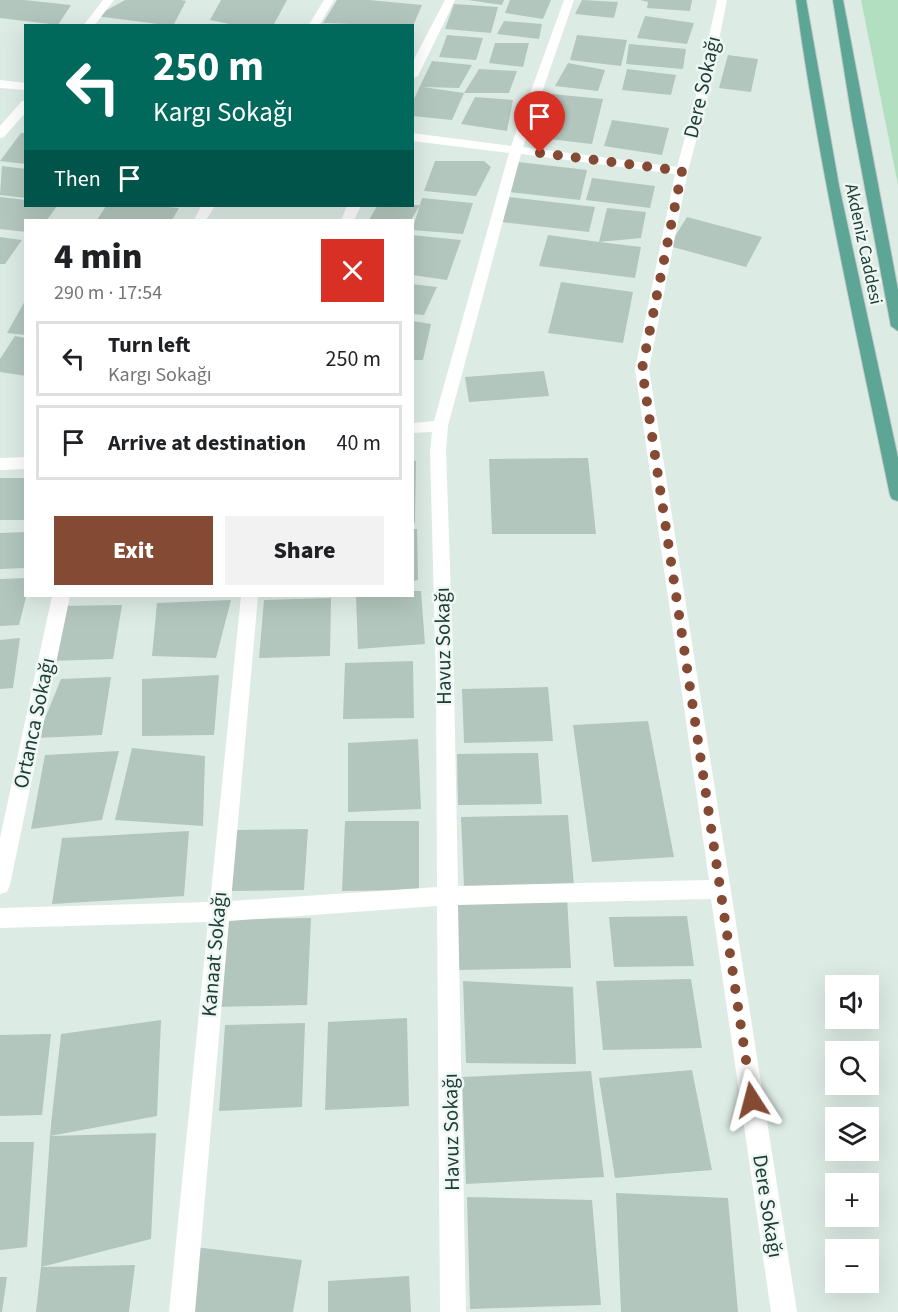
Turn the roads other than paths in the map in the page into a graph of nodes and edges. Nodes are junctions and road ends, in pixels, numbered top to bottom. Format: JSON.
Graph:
{"nodes":[{"id":1,"x":109,"y":0,"type":"edge"},
{"id":2,"x":329,"y":0,"type":"edge"},
{"id":3,"x":450,"y":0,"type":"edge"},
{"id":4,"x":569,"y":0,"type":"edge"},
{"id":5,"x":722,"y":0,"type":"edge"},
{"id":6,"x":801,"y":0,"type":"edge"},
{"id":7,"x":838,"y":0,"type":"edge"},
{"id":8,"x":90,"y":24,"type":"edge"},
{"id":9,"x":314,"y":24,"type":"edge"},
{"id":10,"x":414,"y":72,"type":"edge"},
{"id":11,"x":0,"y":84,"type":"edge"},
{"id":12,"x":24,"y":87,"type":"edge"},
{"id":13,"x":24,"y":106,"type":"edge"},
{"id":14,"x":0,"y":134,"type":"edge"},
{"id":15,"x":414,"y":137,"type":"edge"},
{"id":16,"x":516,"y":150,"type":"junction"},
{"id":17,"x":682,"y":171,"type":"junction"},
{"id":18,"x":898,"y":326,"type":"edge"},
{"id":19,"x":440,"y":426,"type":"junction"},
{"id":20,"x":414,"y":428,"type":"edge"},
{"id":21,"x":24,"y":463,"type":"edge"},
{"id":22,"x":0,"y":464,"type":"edge"},
{"id":23,"x":898,"y":495,"type":"edge"},
{"id":24,"x":61,"y":597,"type":"edge"},
{"id":25,"x":249,"y":597,"type":"edge"},
{"id":26,"x":0,"y":885,"type":"edge"},
{"id":27,"x":720,"y":889,"type":"junction"},
{"id":28,"x":447,"y":896,"type":"junction"},
{"id":29,"x":218,"y":912,"type":"junction"},
{"id":30,"x":0,"y":918,"type":"edge"},
{"id":31,"x":182,"y":1312,"type":"edge"},
{"id":32,"x":453,"y":1312,"type":"edge"},
{"id":33,"x":784,"y":1312,"type":"edge"}],
"edges":[{"from":1,"to":8,"type":"street"},
{"from":2,"to":9,"type":"street"},
{"from":3,"to":10,"type":"street"},
{"from":4,"to":16,"type":"street","name":"Havuz Sokağı"},
{"from":5,"to":17,"type":"street","name":"Dere Sokağı"},
{"from":6,"to":23,"type":"main road","name":"Akdeniz Caddesi"},
{"from":7,"to":18,"type":"main road","name":"Akdeniz Caddesi"},
{"from":11,"to":12,"type":"street"},
{"from":13,"to":14,"type":"street"},
{"from":15,"to":16,"type":"street"},
{"from":16,"to":17,"type":"street"},
{"from":16,"to":19,"type":"street","name":"Havuz Sokağı"},
{"from":17,"to":27,"type":"street","name":"Dere Sokağı"},
{"from":19,"to":20,"type":"street"},
{"from":19,"to":28,"type":"street","name":"Havuz Sokağı"},
{"from":21,"to":22,"type":"street"},
{"from":24,"to":26,"type":"street","name":"Ortanca Sokağı"},
{"from":25,"to":29,"type":"street","name":"Kanaat Sokağı"},
{"from":27,"to":28,"type":"street"},
{"from":27,"to":33,"type":"street","name":"Dere Sokağı"},
{"from":28,"to":29,"type":"street"},
{"from":28,"to":32,"type":"street","name":"Havuz Sokağı"},
{"from":29,"to":30,"type":"street"},
{"from":29,"to":31,"type":"street","name":"Kanaat Sokağı"}]}
